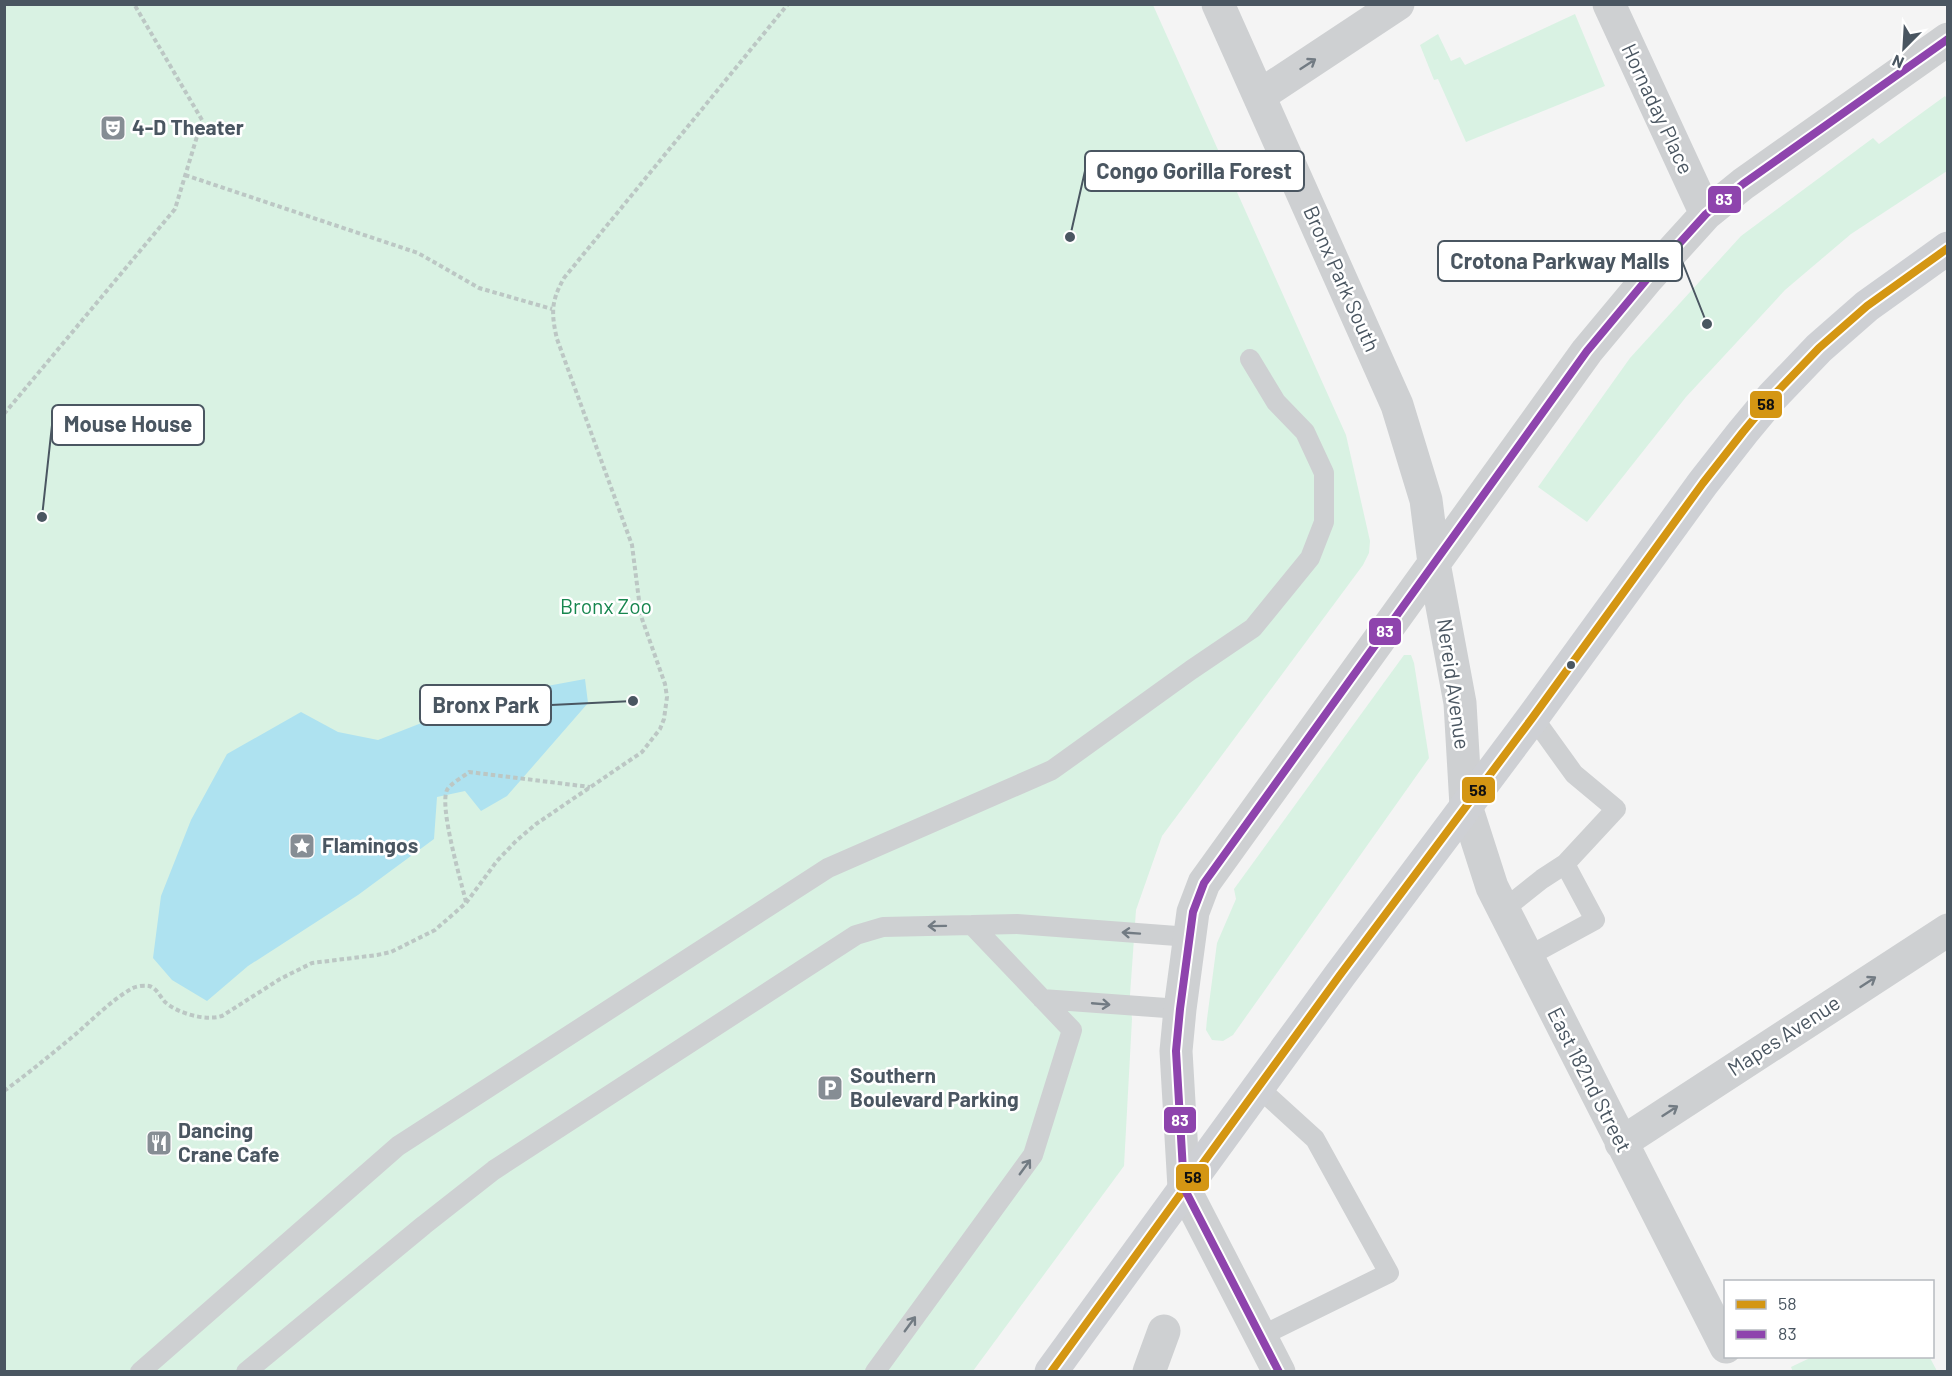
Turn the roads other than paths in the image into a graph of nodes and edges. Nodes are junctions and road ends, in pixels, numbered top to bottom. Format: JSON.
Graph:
{"nodes":[{"id":1,"x":1218,"y":4,"type":"edge"},
{"id":2,"x":1398,"y":4,"type":"edge"},
{"id":3,"x":1609,"y":4,"type":"edge"},
{"id":4,"x":1947,"y":39,"type":"edge"},
{"id":5,"x":1259,"y":96,"type":"junction"},
{"id":6,"x":1706,"y":214,"type":"junction"},
{"id":7,"x":1947,"y":248,"type":"edge"},
{"id":8,"x":1250,"y":359,"type":"dead end"},
{"id":9,"x":1434,"y":563,"type":"junction"},
{"id":10,"x":1533,"y":717,"type":"junction"},
{"id":11,"x":1466,"y":806,"type":"junction"},
{"id":12,"x":1565,"y":864,"type":"junction"},
{"id":13,"x":1503,"y":910,"type":"junction"},
{"id":14,"x":972,"y":925,"type":"junction"},
{"id":15,"x":1947,"y":930,"type":"edge"},
{"id":16,"x":1190,"y":937,"type":"junction"},
{"id":17,"x":1527,"y":957,"type":"junction"},
{"id":18,"x":1042,"y":999,"type":"junction"},
{"id":19,"x":1180,"y":1009,"type":"junction"},
{"id":20,"x":1258,"y":1087,"type":"junction"},
{"id":21,"x":1621,"y":1143,"type":"junction"},
{"id":22,"x":1184,"y":1188,"type":"junction"},
{"id":23,"x":1164,"y":1331,"type":"dead end"},
{"id":24,"x":1261,"y":1336,"type":"junction"},
{"id":25,"x":1724,"y":1345,"type":"edge"},
{"id":26,"x":140,"y":1371,"type":"edge"},
{"id":27,"x":246,"y":1371,"type":"edge"},
{"id":28,"x":875,"y":1371,"type":"edge"},
{"id":29,"x":1051,"y":1371,"type":"edge"},
{"id":30,"x":1149,"y":1371,"type":"edge"},
{"id":31,"x":1279,"y":1371,"type":"edge"}],
"edges":[{"from":1,"to":5,"type":"street","name":"Bronx Park South"},
{"from":5,"to":2,"type":"street","one_way":true},
{"from":3,"to":6,"type":"street","name":"Hornaday Place"},
{"from":4,"to":6,"type":"street"},
{"from":5,"to":9,"type":"street","name":"Bronx Park South"},
{"from":6,"to":9,"type":"street"},
{"from":7,"to":10,"type":"main road"},
{"from":8,"to":26,"type":"lane"},
{"from":9,"to":11,"type":"street","name":"Nereid Avenue"},
{"from":9,"to":16,"type":"street"},
{"from":10,"to":11,"type":"main road"},
{"from":10,"to":12,"type":"lane"},
{"from":11,"to":13,"type":"street","name":"East 182nd Street"},
{"from":11,"to":20,"type":"main road"},
{"from":12,"to":13,"type":"lane"},
{"from":12,"to":17,"type":"lane"},
{"from":13,"to":17,"type":"street","name":"East 182nd Street"},
{"from":16,"to":14,"type":"lane","one_way":true},
{"from":14,"to":18,"type":"lane"},
{"from":14,"to":27,"type":"lane","one_way":true},
{"from":21,"to":15,"type":"street","name":"Mapes Avenue","one_way":true},
{"from":16,"to":19,"type":"street"},
{"from":17,"to":21,"type":"street","name":"East 182nd Street"},
{"from":18,"to":19,"type":"lane","one_way":true},
{"from":28,"to":18,"type":"lane","one_way":true},
{"from":19,"to":22,"type":"street"},
{"from":20,"to":22,"type":"main road"},
{"from":20,"to":24,"type":"lane"},
{"from":21,"to":25,"type":"street","name":"East 182nd Street"},
{"from":22,"to":24,"type":"street"},
{"from":22,"to":29,"type":"main road"},
{"from":23,"to":30,"type":"street"},
{"from":24,"to":31,"type":"street"}]}
